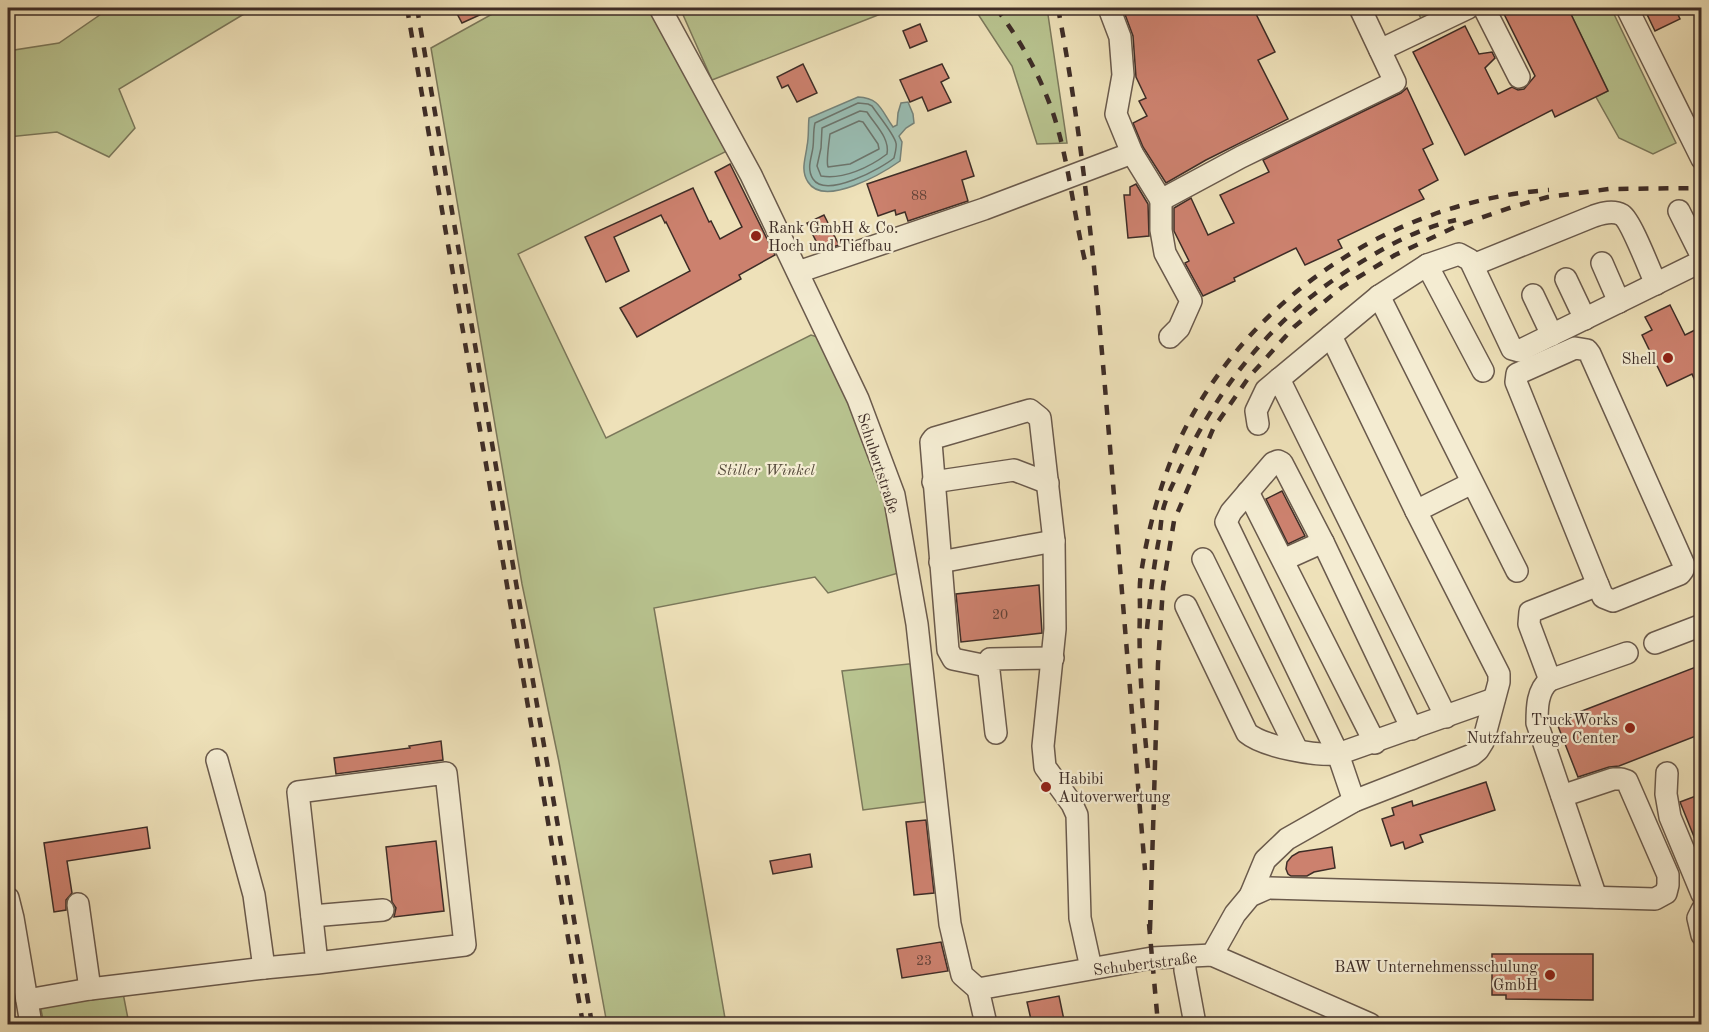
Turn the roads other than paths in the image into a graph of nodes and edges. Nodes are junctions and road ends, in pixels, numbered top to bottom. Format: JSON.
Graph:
{"nodes":[{"id":1,"x":660,"y":8,"type":"edge"},
{"id":2,"x":1109,"y":8,"type":"edge"},
{"id":3,"x":1360,"y":8,"type":"edge"},
{"id":4,"x":1468,"y":8,"type":"edge"},
{"id":5,"x":1484,"y":8,"type":"edge"},
{"id":6,"x":1627,"y":8,"type":"edge"},
{"id":7,"x":1380,"y":50,"type":"junction"},
{"id":8,"x":1519,"y":77,"type":"dead end"},
{"id":9,"x":1132,"y":153,"type":"junction"},
{"id":10,"x":1701,"y":159,"type":"edge"},
{"id":11,"x":1161,"y":200,"type":"junction"},
{"id":12,"x":1679,"y":211,"type":"dead end"},
{"id":13,"x":1602,"y":263,"type":"dead end"},
{"id":14,"x":1473,"y":264,"type":"junction"},
{"id":15,"x":1427,"y":265,"type":"junction"},
{"id":16,"x":798,"y":273,"type":"junction"},
{"id":17,"x":1566,"y":279,"type":"dead end"},
{"id":18,"x":1656,"y":284,"type":"junction"},
{"id":19,"x":1533,"y":295,"type":"dead end"},
{"id":20,"x":1379,"y":296,"type":"junction"},
{"id":21,"x":1619,"y":302,"type":"junction"},
{"id":22,"x":1586,"y":319,"type":"junction"},
{"id":23,"x":1552,"y":335,"type":"junction"},
{"id":24,"x":1331,"y":336,"type":"junction"},
{"id":25,"x":1170,"y":337,"type":"dead end"},
{"id":26,"x":1482,"y":371,"type":"dead end"},
{"id":27,"x":1279,"y":379,"type":"junction"},
{"id":28,"x":1258,"y":424,"type":"dead end"},
{"id":29,"x":933,"y":482,"type":"junction"},
{"id":30,"x":1048,"y":483,"type":"junction"},
{"id":31,"x":1472,"y":483,"type":"junction"},
{"id":32,"x":1248,"y":492,"type":"junction"},
{"id":33,"x":1416,"y":511,"type":"junction"},
{"id":34,"x":1054,"y":541,"type":"junction"},
{"id":35,"x":1323,"y":542,"type":"junction"},
{"id":36,"x":1203,"y":559,"type":"dead end"},
{"id":37,"x":1283,"y":560,"type":"junction"},
{"id":38,"x":939,"y":562,"type":"junction"},
{"id":39,"x":1517,"y":571,"type":"dead end"},
{"id":40,"x":1598,"y":585,"type":"junction"},
{"id":41,"x":1186,"y":606,"type":"dead end"},
{"id":42,"x":1701,"y":625,"type":"edge"},
{"id":43,"x":1655,"y":643,"type":"dead end"},
{"id":44,"x":1627,"y":653,"type":"dead end"},
{"id":45,"x":1053,"y":658,"type":"junction"},
{"id":46,"x":987,"y":666,"type":"junction"},
{"id":47,"x":1550,"y":680,"type":"junction"},
{"id":48,"x":1494,"y":699,"type":"junction"},
{"id":49,"x":1446,"y":717,"type":"junction"},
{"id":50,"x":1412,"y":729,"type":"junction"},
{"id":51,"x":996,"y":733,"type":"dead end"},
{"id":52,"x":1375,"y":742,"type":"junction"},
{"id":53,"x":1297,"y":750,"type":"junction"},
{"id":54,"x":1338,"y":754,"type":"junction"},
{"id":55,"x":217,"y":760,"type":"dead end"},
{"id":56,"x":1667,"y":773,"type":"dead end"},
{"id":57,"x":1562,"y":796,"type":"junction"},
{"id":58,"x":1354,"y":801,"type":"junction"},
{"id":59,"x":1701,"y":894,"type":"edge"},
{"id":60,"x":1250,"y":896,"type":"junction"},
{"id":61,"x":1596,"y":897,"type":"junction"},
{"id":62,"x":8,"y":898,"type":"edge"},
{"id":63,"x":78,"y":904,"type":"dead end"},
{"id":64,"x":383,"y":910,"type":"dead end"},
{"id":65,"x":1701,"y":910,"type":"edge"},
{"id":66,"x":312,"y":916,"type":"junction"},
{"id":67,"x":1701,"y":935,"type":"edge"},
{"id":68,"x":1212,"y":955,"type":"junction"},
{"id":69,"x":1185,"y":957,"type":"junction"},
{"id":70,"x":317,"y":963,"type":"junction"},
{"id":71,"x":264,"y":968,"type":"junction"},
{"id":72,"x":1091,"y":968,"type":"junction"},
{"id":73,"x":90,"y":989,"type":"junction"},
{"id":74,"x":978,"y":989,"type":"junction"},
{"id":75,"x":27,"y":1000,"type":"junction"},
{"id":76,"x":31,"y":1024,"type":"edge"},
{"id":77,"x":986,"y":1024,"type":"edge"},
{"id":78,"x":1195,"y":1024,"type":"edge"},
{"id":79,"x":1371,"y":1024,"type":"edge"}],
"edges":[{"from":1,"to":16,"type":"street","name":"Schubertstraße"},
{"from":2,"to":9,"type":"street"},
{"from":3,"to":7,"type":"street"},
{"from":4,"to":7,"type":"street"},
{"from":5,"to":8,"type":"street"},
{"from":6,"to":10,"type":"street"},
{"from":7,"to":11,"type":"street"},
{"from":9,"to":11,"type":"street"},
{"from":9,"to":16,"type":"street"},
{"from":11,"to":25,"type":"street"},
{"from":12,"to":18,"type":"street"},
{"from":13,"to":21,"type":"street"},
{"from":14,"to":15,"type":"street"},
{"from":14,"to":18,"type":"street"},
{"from":14,"to":23,"type":"street"},
{"from":15,"to":20,"type":"street"},
{"from":15,"to":26,"type":"street"},
{"from":16,"to":74,"type":"street","name":"Schubertstraße"},
{"from":17,"to":22,"type":"street"},
{"from":18,"to":21,"type":"street"},
{"from":19,"to":23,"type":"street"},
{"from":20,"to":24,"type":"street"},
{"from":20,"to":31,"type":"street"},
{"from":21,"to":22,"type":"street"},
{"from":22,"to":23,"type":"street"},
{"from":24,"to":27,"type":"street"},
{"from":24,"to":33,"type":"street"},
{"from":27,"to":28,"type":"street"},
{"from":27,"to":49,"type":"street"},
{"from":29,"to":30,"type":"street"},
{"from":29,"to":30,"type":"street"},
{"from":29,"to":38,"type":"street"},
{"from":30,"to":34,"type":"street"},
{"from":31,"to":33,"type":"street"},
{"from":31,"to":39,"type":"street"},
{"from":32,"to":35,"type":"street"},
{"from":32,"to":37,"type":"street"},
{"from":32,"to":54,"type":"street"},
{"from":33,"to":48,"type":"street"},
{"from":34,"to":38,"type":"street"},
{"from":34,"to":45,"type":"street"},
{"from":35,"to":37,"type":"street"},
{"from":35,"to":50,"type":"street"},
{"from":36,"to":53,"type":"street"},
{"from":37,"to":52,"type":"street"},
{"from":38,"to":46,"type":"street"},
{"from":40,"to":40,"type":"street"},
{"from":40,"to":47,"type":"street"},
{"from":41,"to":53,"type":"street"},
{"from":42,"to":43,"type":"street"},
{"from":44,"to":47,"type":"street"},
{"from":45,"to":46,"type":"street"},
{"from":45,"to":72,"type":"street"},
{"from":46,"to":51,"type":"street"},
{"from":47,"to":57,"type":"street"},
{"from":48,"to":49,"type":"street"},
{"from":48,"to":58,"type":"street"},
{"from":49,"to":50,"type":"street"},
{"from":50,"to":52,"type":"street"},
{"from":52,"to":54,"type":"street"},
{"from":53,"to":54,"type":"street"},
{"from":54,"to":58,"type":"street"},
{"from":55,"to":71,"type":"street"},
{"from":56,"to":59,"type":"street"},
{"from":57,"to":61,"type":"street"},
{"from":57,"to":61,"type":"street"},
{"from":58,"to":60,"type":"street"},
{"from":60,"to":61,"type":"street"},
{"from":60,"to":68,"type":"street"},
{"from":62,"to":75,"type":"street"},
{"from":63,"to":73,"type":"street"},
{"from":64,"to":66,"type":"street"},
{"from":65,"to":67,"type":"street"},
{"from":66,"to":70,"type":"street"},
{"from":66,"to":70,"type":"street"},
{"from":68,"to":69,"type":"street","name":"Schubertstraße"},
{"from":68,"to":79,"type":"street","name":"Schubertstraße"},
{"from":69,"to":72,"type":"street","name":"Schubertstraße"},
{"from":69,"to":78,"type":"street"},
{"from":70,"to":71,"type":"street"},
{"from":71,"to":73,"type":"street"},
{"from":72,"to":74,"type":"street","name":"Schubertstraße"},
{"from":73,"to":75,"type":"street"},
{"from":74,"to":77,"type":"street","name":"Schubertstraße"},
{"from":75,"to":76,"type":"street"}]}
